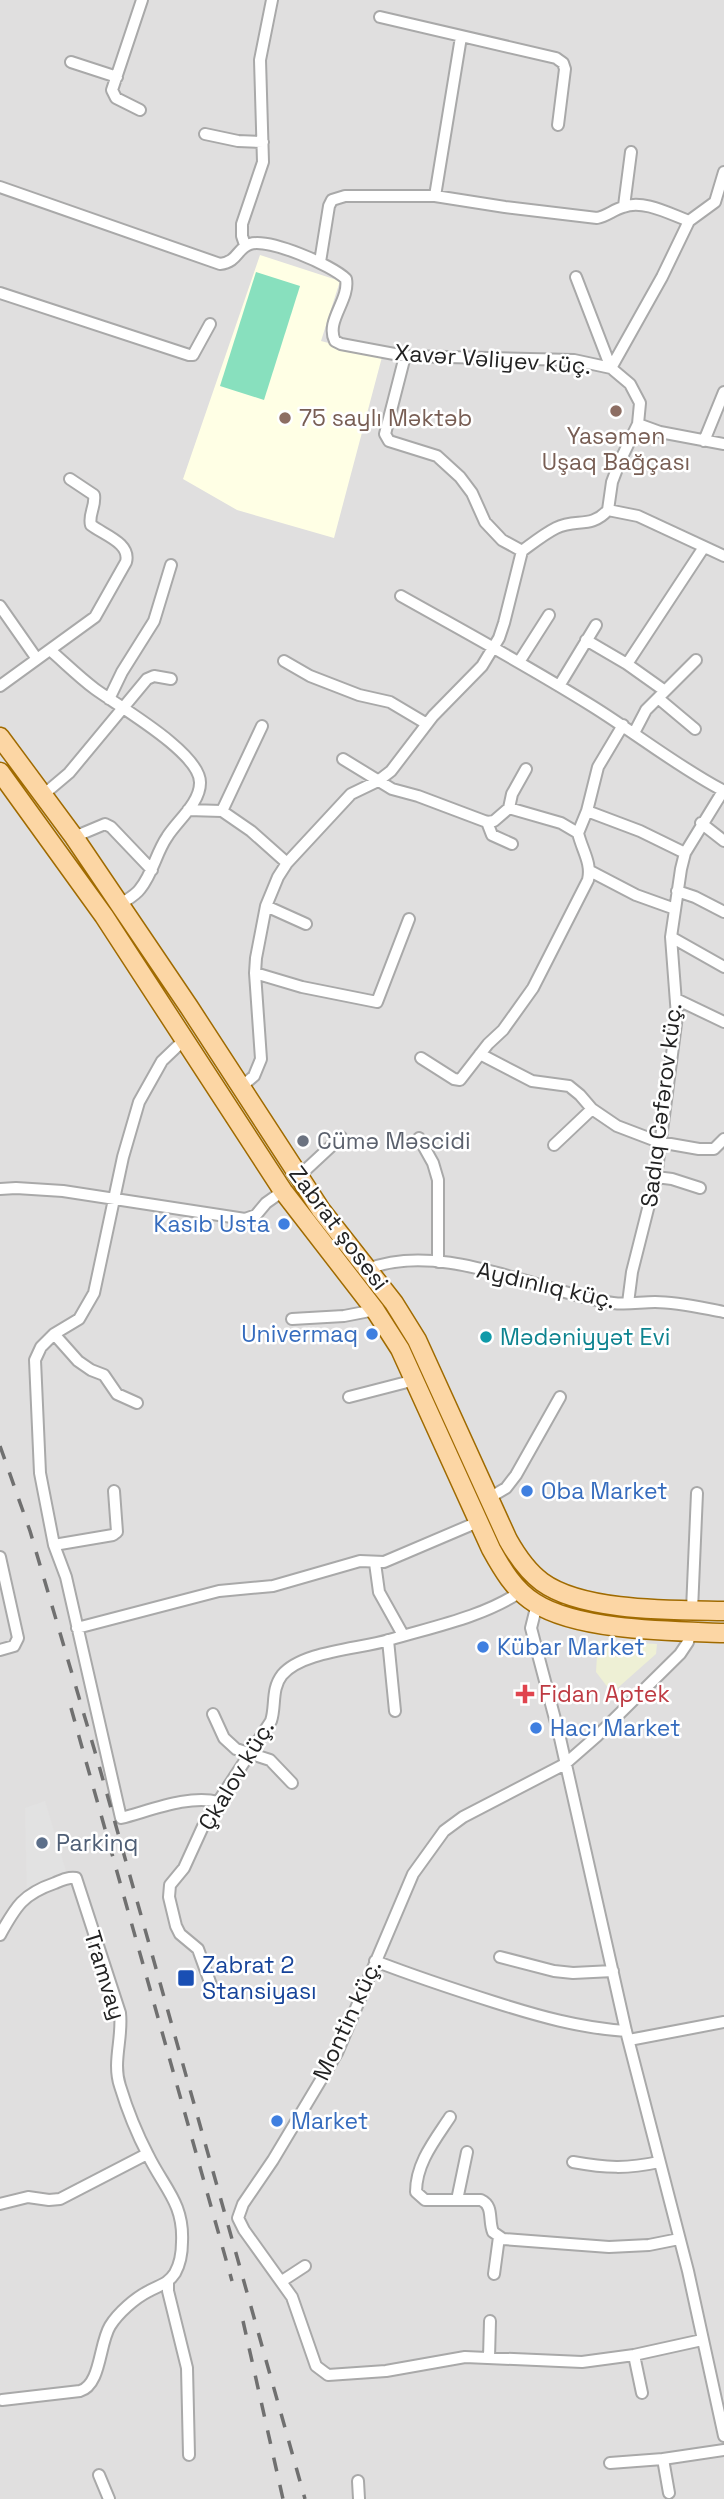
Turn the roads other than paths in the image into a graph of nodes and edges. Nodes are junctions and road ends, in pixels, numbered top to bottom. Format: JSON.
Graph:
{"nodes":[{"id":1,"x":142,"y":0,"type":"edge"},
{"id":2,"x":272,"y":0,"type":"edge"},
{"id":3,"x":380,"y":17,"type":"dead end"},
{"id":4,"x":461,"y":37,"type":"junction"},
{"id":5,"x":71,"y":62,"type":"dead end"},
{"id":6,"x":117,"y":76,"type":"junction"},
{"id":7,"x":140,"y":110,"type":"dead end"},
{"id":8,"x":558,"y":125,"type":"dead end"},
{"id":9,"x":205,"y":134,"type":"dead end"},
{"id":10,"x":262,"y":142,"type":"junction"},
{"id":11,"x":631,"y":152,"type":"dead end"},
{"id":12,"x":724,"y":172,"type":"edge"},
{"id":13,"x":0,"y":187,"type":"edge"},
{"id":14,"x":435,"y":196,"type":"junction"},
{"id":15,"x":720,"y":203,"type":"edge"},
{"id":16,"x":624,"y":206,"type":"junction"},
{"id":17,"x":689,"y":221,"type":"junction"},
{"id":18,"x":245,"y":245,"type":"junction"},
{"id":19,"x":320,"y":262,"type":"junction"},
{"id":20,"x":576,"y":277,"type":"dead end"},
{"id":21,"x":0,"y":293,"type":"edge"},
{"id":22,"x":210,"y":324,"type":"dead end"},
{"id":23,"x":405,"y":356,"type":"junction"},
{"id":24,"x":611,"y":368,"type":"junction"},
{"id":25,"x":724,"y":392,"type":"edge"},
{"id":26,"x":638,"y":425,"type":"junction"},
{"id":27,"x":705,"y":440,"type":"junction"},
{"id":28,"x":724,"y":444,"type":"edge"},
{"id":29,"x":70,"y":480,"type":"dead end"},
{"id":30,"x":608,"y":510,"type":"junction"},
{"id":31,"x":704,"y":547,"type":"junction"},
{"id":32,"x":522,"y":551,"type":"junction"},
{"id":33,"x":724,"y":556,"type":"edge"},
{"id":34,"x":171,"y":565,"type":"dead end"},
{"id":35,"x":401,"y":596,"type":"dead end"},
{"id":36,"x":0,"y":606,"type":"edge"},
{"id":37,"x":549,"y":615,"type":"dead end"},
{"id":38,"x":596,"y":625,"type":"dead end"},
{"id":39,"x":586,"y":640,"type":"junction"},
{"id":40,"x":493,"y":648,"type":"junction"},
{"id":41,"x":50,"y":650,"type":"junction"},
{"id":42,"x":37,"y":659,"type":"junction"},
{"id":43,"x":696,"y":660,"type":"dead end"},
{"id":44,"x":284,"y":661,"type":"dead end"},
{"id":45,"x":519,"y":662,"type":"junction"},
{"id":46,"x":627,"y":664,"type":"junction"},
{"id":47,"x":170,"y":679,"type":"dead end"},
{"id":48,"x":0,"y":686,"type":"edge"},
{"id":49,"x":559,"y":686,"type":"junction"},
{"id":50,"x":662,"y":694,"type":"junction"},
{"id":51,"x":109,"y":699,"type":"junction"},
{"id":52,"x":125,"y":707,"type":"junction"},
{"id":53,"x":427,"y":724,"type":"junction"},
{"id":54,"x":622,"y":725,"type":"junction"},
{"id":55,"x":262,"y":726,"type":"dead end"},
{"id":56,"x":695,"y":729,"type":"dead end"},
{"id":57,"x":634,"y":733,"type":"junction"},
{"id":58,"x":0,"y":737,"type":"edge"},
{"id":59,"x":343,"y":759,"type":"dead end"},
{"id":60,"x":526,"y":769,"type":"dead end"},
{"id":61,"x":1,"y":777,"type":"edge"},
{"id":62,"x":377,"y":781,"type":"junction"},
{"id":63,"x":724,"y":791,"type":"edge"},
{"id":64,"x":43,"y":795,"type":"junction"},
{"id":65,"x":509,"y":808,"type":"junction"},
{"id":66,"x":188,"y":810,"type":"junction"},
{"id":67,"x":222,"y":811,"type":"junction"},
{"id":68,"x":587,"y":811,"type":"junction"},
{"id":69,"x":488,"y":822,"type":"junction"},
{"id":70,"x":701,"y":823,"type":"junction"},
{"id":71,"x":578,"y":833,"type":"junction"},
{"id":72,"x":74,"y":837,"type":"junction"},
{"id":73,"x":724,"y":841,"type":"edge"},
{"id":74,"x":512,"y":844,"type":"dead end"},
{"id":75,"x":685,"y":853,"type":"junction"},
{"id":76,"x":287,"y":863,"type":"junction"},
{"id":77,"x":152,"y":870,"type":"junction"},
{"id":78,"x":590,"y":871,"type":"junction"},
{"id":79,"x":677,"y":891,"type":"junction"},
{"id":80,"x":119,"y":905,"type":"junction"},
{"id":81,"x":266,"y":906,"type":"junction"},
{"id":82,"x":675,"y":909,"type":"junction"},
{"id":83,"x":724,"y":912,"type":"edge"},
{"id":84,"x":410,"y":919,"type":"dead end"},
{"id":85,"x":306,"y":924,"type":"dead end"},
{"id":86,"x":671,"y":937,"type":"junction"},
{"id":87,"x":724,"y":967,"type":"edge"},
{"id":88,"x":255,"y":972,"type":"junction"},
{"id":89,"x":677,"y":999,"type":"junction"},
{"id":90,"x":724,"y":1021,"type":"edge"},
{"id":91,"x":185,"y":1039,"type":"junction"},
{"id":92,"x":480,"y":1054,"type":"junction"},
{"id":93,"x":421,"y":1058,"type":"dead end"},
{"id":94,"x":241,"y":1087,"type":"junction"},
{"id":95,"x":223,"y":1097,"type":"junction"},
{"id":96,"x":592,"y":1109,"type":"junction"},
{"id":97,"x":341,"y":1137,"type":"dead end"},
{"id":98,"x":419,"y":1138,"type":"dead end"},
{"id":99,"x":724,"y":1139,"type":"edge"},
{"id":100,"x":659,"y":1142,"type":"junction"},
{"id":101,"x":554,"y":1145,"type":"dead end"},
{"id":102,"x":298,"y":1177,"type":"junction"},
{"id":103,"x":656,"y":1177,"type":"junction"},
{"id":104,"x":700,"y":1188,"type":"dead end"},
{"id":105,"x":0,"y":1189,"type":"edge"},
{"id":106,"x":284,"y":1191,"type":"junction"},
{"id":107,"x":114,"y":1198,"type":"junction"},
{"id":108,"x":438,"y":1262,"type":"junction"},
{"id":109,"x":368,"y":1269,"type":"junction"},
{"id":110,"x":628,"y":1303,"type":"junction"},
{"id":111,"x":375,"y":1310,"type":"junction"},
{"id":112,"x":724,"y":1312,"type":"edge"},
{"id":113,"x":292,"y":1319,"type":"dead end"},
{"id":114,"x":54,"y":1334,"type":"junction"},
{"id":115,"x":415,"y":1380,"type":"junction"},
{"id":116,"x":349,"y":1397,"type":"dead end"},
{"id":117,"x":560,"y":1397,"type":"dead end"},
{"id":118,"x":137,"y":1404,"type":"dead end"},
{"id":119,"x":114,"y":1491,"type":"dead end"},
{"id":120,"x":697,"y":1493,"type":"dead end"},
{"id":121,"x":489,"y":1497,"type":"junction"},
{"id":122,"x":478,"y":1522,"type":"junction"},
{"id":123,"x":54,"y":1545,"type":"junction"},
{"id":124,"x":0,"y":1557,"type":"edge"},
{"id":125,"x":376,"y":1563,"type":"junction"},
{"id":126,"x":520,"y":1592,"type":"junction"},
{"id":127,"x":537,"y":1604,"type":"junction"},
{"id":128,"x":692,"y":1610,"type":"junction"},
{"id":129,"x":724,"y":1611,"type":"edge"},
{"id":130,"x":77,"y":1628,"type":"junction"},
{"id":131,"x":691,"y":1631,"type":"junction"},
{"id":132,"x":724,"y":1633,"type":"edge"},
{"id":133,"x":403,"y":1635,"type":"junction"},
{"id":134,"x":388,"y":1640,"type":"junction"},
{"id":135,"x":0,"y":1650,"type":"edge"},
{"id":136,"x":395,"y":1711,"type":"dead end"},
{"id":137,"x":213,"y":1714,"type":"dead end"},
{"id":138,"x":249,"y":1755,"type":"junction"},
{"id":139,"x":565,"y":1764,"type":"junction"},
{"id":140,"x":292,"y":1783,"type":"dead end"},
{"id":141,"x":218,"y":1802,"type":"junction"},
{"id":142,"x":0,"y":1934,"type":"edge"},
{"id":143,"x":500,"y":1957,"type":"dead end"},
{"id":144,"x":375,"y":1961,"type":"junction"},
{"id":145,"x":613,"y":1972,"type":"junction"},
{"id":146,"x":211,"y":1985,"type":"dead end"},
{"id":147,"x":724,"y":2022,"type":"edge"},
{"id":148,"x":628,"y":2035,"type":"junction"},
{"id":149,"x":450,"y":2117,"type":"dead end"},
{"id":150,"x":467,"y":2152,"type":"dead end"},
{"id":151,"x":147,"y":2154,"type":"junction"},
{"id":152,"x":573,"y":2162,"type":"dead end"},
{"id":153,"x":659,"y":2162,"type":"junction"},
{"id":154,"x":457,"y":2200,"type":"junction"},
{"id":155,"x":0,"y":2204,"type":"edge"},
{"id":156,"x":499,"y":2237,"type":"junction"},
{"id":157,"x":680,"y":2239,"type":"junction"},
{"id":158,"x":305,"y":2266,"type":"dead end"},
{"id":159,"x":494,"y":2274,"type":"dead end"},
{"id":160,"x":282,"y":2281,"type":"junction"},
{"id":161,"x":168,"y":2282,"type":"junction"},
{"id":162,"x":490,"y":2321,"type":"dead end"},
{"id":163,"x":702,"y":2340,"type":"junction"},
{"id":164,"x":634,"y":2355,"type":"junction"},
{"id":165,"x":488,"y":2357,"type":"junction"},
{"id":166,"x":642,"y":2393,"type":"dead end"},
{"id":167,"x":2,"y":2400,"type":"dead end"},
{"id":168,"x":724,"y":2436,"type":"edge"},
{"id":169,"x":724,"y":2450,"type":"edge"},
{"id":170,"x":189,"y":2455,"type":"dead end"},
{"id":171,"x":663,"y":2459,"type":"junction"},
{"id":172,"x":610,"y":2463,"type":"dead end"},
{"id":173,"x":99,"y":2475,"type":"dead end"},
{"id":174,"x":358,"y":2481,"type":"dead end"},
{"id":175,"x":669,"y":2493,"type":"dead end"},
{"id":176,"x":109,"y":2499,"type":"edge"},
{"id":177,"x":359,"y":2499,"type":"edge"}],
"edges":[{"from":1,"to":6,"type":"street"},
{"from":2,"to":10,"type":"street"},
{"from":3,"to":4,"type":"street"},
{"from":4,"to":8,"type":"street"},
{"from":4,"to":14,"type":"street"},
{"from":5,"to":6,"type":"street"},
{"from":6,"to":7,"type":"street"},
{"from":9,"to":10,"type":"street"},
{"from":10,"to":18,"type":"street"},
{"from":11,"to":16,"type":"street"},
{"from":12,"to":15,"type":"street","name":"Xavər Vəliyev küç."},
{"from":13,"to":18,"type":"street"},
{"from":14,"to":16,"type":"street"},
{"from":14,"to":19,"type":"street"},
{"from":15,"to":17,"type":"street","name":"Xavər Vəliyev küç."},
{"from":16,"to":17,"type":"street"},
{"from":17,"to":24,"type":"street","name":"Xavər Vəliyev küç."},
{"from":18,"to":19,"type":"street","name":"Xavər Vəliyev küç."},
{"from":19,"to":23,"type":"street","name":"Xavər Vəliyev küç."},
{"from":20,"to":24,"type":"street"},
{"from":21,"to":22,"type":"street"},
{"from":23,"to":24,"type":"street","name":"Xavər Vəliyev küç."},
{"from":23,"to":32,"type":"street"},
{"from":24,"to":26,"type":"street"},
{"from":25,"to":27,"type":"street"},
{"from":26,"to":27,"type":"street"},
{"from":26,"to":30,"type":"street"},
{"from":27,"to":28,"type":"street"},
{"from":29,"to":41,"type":"street"},
{"from":30,"to":31,"type":"street"},
{"from":30,"to":32,"type":"street"},
{"from":31,"to":33,"type":"street"},
{"from":31,"to":46,"type":"street"},
{"from":32,"to":40,"type":"street"},
{"from":34,"to":51,"type":"street"},
{"from":35,"to":40,"type":"street"},
{"from":36,"to":42,"type":"street"},
{"from":37,"to":45,"type":"street"},
{"from":38,"to":39,"type":"street"},
{"from":39,"to":46,"type":"street"},
{"from":39,"to":49,"type":"street"},
{"from":40,"to":45,"type":"street"},
{"from":40,"to":53,"type":"street"},
{"from":41,"to":42,"type":"street"},
{"from":41,"to":51,"type":"street"},
{"from":42,"to":48,"type":"street"},
{"from":43,"to":50,"type":"street"},
{"from":44,"to":53,"type":"street"},
{"from":45,"to":49,"type":"street"},
{"from":46,"to":50,"type":"street"},
{"from":47,"to":52,"type":"street"},
{"from":49,"to":54,"type":"street"},
{"from":50,"to":56,"type":"street"},
{"from":50,"to":57,"type":"street"},
{"from":51,"to":52,"type":"street"},
{"from":52,"to":64,"type":"street"},
{"from":52,"to":66,"type":"street"},
{"from":53,"to":62,"type":"street"},
{"from":54,"to":57,"type":"street"},
{"from":54,"to":68,"type":"street"},
{"from":55,"to":67,"type":"street"},
{"from":57,"to":63,"type":"street"},
{"from":58,"to":64,"type":"main road","name":"Zabrat şosesi"},
{"from":59,"to":62,"type":"street"},
{"from":60,"to":65,"type":"street"},
{"from":61,"to":91,"type":"main road","name":"Zabrat şosesi"},
{"from":62,"to":69,"type":"street"},
{"from":62,"to":76,"type":"street"},
{"from":63,"to":70,"type":"street","name":"Sadıq Cəfərov küç."},
{"from":64,"to":72,"type":"main road","name":"Zabrat şosesi"},
{"from":65,"to":69,"type":"street"},
{"from":65,"to":71,"type":"street"},
{"from":66,"to":67,"type":"street"},
{"from":66,"to":77,"type":"street"},
{"from":67,"to":76,"type":"street"},
{"from":68,"to":71,"type":"street"},
{"from":68,"to":75,"type":"street"},
{"from":69,"to":74,"type":"street"},
{"from":70,"to":73,"type":"street"},
{"from":70,"to":75,"type":"street","name":"Sadıq Cəfərov küç."},
{"from":71,"to":78,"type":"street"},
{"from":72,"to":77,"type":"street"},
{"from":72,"to":80,"type":"main road","name":"Zabrat şosesi"},
{"from":75,"to":79,"type":"street","name":"Sadıq Cəfərov küç."},
{"from":76,"to":81,"type":"street"},
{"from":77,"to":80,"type":"street"},
{"from":78,"to":82,"type":"street"},
{"from":78,"to":92,"type":"street"},
{"from":79,"to":82,"type":"street","name":"Sadıq Cəfərov küç."},
{"from":79,"to":83,"type":"street"},
{"from":80,"to":94,"type":"main road","name":"Zabrat şosesi"},
{"from":81,"to":85,"type":"street"},
{"from":81,"to":88,"type":"street"},
{"from":82,"to":86,"type":"street","name":"Sadıq Cəfərov küç."},
{"from":84,"to":88,"type":"street"},
{"from":86,"to":87,"type":"street"},
{"from":86,"to":89,"type":"street","name":"Sadıq Cəfərov küç."},
{"from":88,"to":94,"type":"street"},
{"from":89,"to":90,"type":"street"},
{"from":89,"to":100,"type":"street","name":"Sadıq Cəfərov küç."},
{"from":91,"to":95,"type":"main road","name":"Zabrat şosesi"},
{"from":91,"to":107,"type":"street"},
{"from":92,"to":93,"type":"street"},
{"from":92,"to":96,"type":"street"},
{"from":94,"to":95,"type":"main road"},
{"from":94,"to":102,"type":"main road","name":"Zabrat şosesi"},
{"from":95,"to":106,"type":"main road","name":"Zabrat şosesi"},
{"from":96,"to":100,"type":"street"},
{"from":96,"to":101,"type":"street"},
{"from":97,"to":102,"type":"street"},
{"from":98,"to":108,"type":"street"},
{"from":99,"to":100,"type":"street"},
{"from":100,"to":103,"type":"street","name":"Sadıq Cəfərov küç."},
{"from":102,"to":109,"type":"main road","name":"Zabrat şosesi"},
{"from":103,"to":104,"type":"street"},
{"from":103,"to":110,"type":"street","name":"Sadıq Cəfərov küç."},
{"from":105,"to":107,"type":"street"},
{"from":106,"to":107,"type":"street"},
{"from":106,"to":111,"type":"main road","name":"Zabrat şosesi"},
{"from":107,"to":114,"type":"street"},
{"from":108,"to":109,"type":"street","name":"Aydınlıq küç."},
{"from":108,"to":110,"type":"street","name":"Aydınlıq küç."},
{"from":109,"to":121,"type":"main road","name":"Zabrat şosesi"},
{"from":110,"to":112,"type":"street","name":"Aydınlıq küç."},
{"from":111,"to":113,"type":"street"},
{"from":111,"to":115,"type":"main road","name":"Zabrat şosesi"},
{"from":114,"to":118,"type":"street"},
{"from":114,"to":123,"type":"street"},
{"from":115,"to":116,"type":"street"},
{"from":115,"to":122,"type":"main road","name":"Zabrat şosesi"},
{"from":117,"to":121,"type":"street"},
{"from":119,"to":123,"type":"street"},
{"from":120,"to":128,"type":"street"},
{"from":121,"to":128,"type":"main road","name":"Zabrat şosesi"},
{"from":122,"to":125,"type":"street"},
{"from":122,"to":126,"type":"main road","name":"Zabrat şosesi"},
{"from":123,"to":130,"type":"street"},
{"from":124,"to":135,"type":"street"},
{"from":125,"to":130,"type":"street"},
{"from":125,"to":133,"type":"street"},
{"from":126,"to":127,"type":"main road","name":"Zabrat şosesi"},
{"from":126,"to":133,"type":"street","name":"Çkalov küç."},
{"from":127,"to":131,"type":"main road","name":"Zabrat şosesi"},
{"from":127,"to":139,"type":"street"},
{"from":128,"to":129,"type":"main road","name":"Zabrat şosesi"},
{"from":130,"to":141,"type":"street"},
{"from":131,"to":132,"type":"main road","name":"Zabrat şosesi"},
{"from":131,"to":139,"type":"street","name":"Montin küç."},
{"from":133,"to":134,"type":"street","name":"Çkalov küç."},
{"from":134,"to":136,"type":"street"},
{"from":134,"to":138,"type":"street","name":"Çkalov küç."},
{"from":137,"to":138,"type":"street"},
{"from":138,"to":140,"type":"street"},
{"from":138,"to":141,"type":"street","name":"Çkalov küç."},
{"from":139,"to":144,"type":"street","name":"Montin küç."},
{"from":139,"to":145,"type":"street"},
{"from":141,"to":146,"type":"street","name":"Çkalov küç."},
{"from":142,"to":151,"type":"street","name":"Tramvay"},
{"from":143,"to":145,"type":"street"},
{"from":144,"to":148,"type":"street"},
{"from":144,"to":160,"type":"street","name":"Montin küç."},
{"from":145,"to":148,"type":"street"},
{"from":147,"to":148,"type":"street"},
{"from":148,"to":153,"type":"street"},
{"from":149,"to":154,"type":"street"},
{"from":150,"to":154,"type":"street"},
{"from":151,"to":155,"type":"street"},
{"from":151,"to":161,"type":"street","name":"Tramvay"},
{"from":152,"to":153,"type":"street"},
{"from":153,"to":157,"type":"street"},
{"from":154,"to":156,"type":"street"},
{"from":156,"to":157,"type":"street"},
{"from":156,"to":159,"type":"street"},
{"from":157,"to":163,"type":"street"},
{"from":158,"to":160,"type":"street"},
{"from":160,"to":165,"type":"street","name":"Montin küç."},
{"from":161,"to":167,"type":"street"},
{"from":161,"to":170,"type":"street"},
{"from":162,"to":165,"type":"street"},
{"from":163,"to":164,"type":"street","name":"Montin küç."},
{"from":163,"to":168,"type":"street"},
{"from":164,"to":165,"type":"street","name":"Montin küç."},
{"from":164,"to":166,"type":"street"},
{"from":169,"to":171,"type":"street"},
{"from":171,"to":172,"type":"street"},
{"from":171,"to":175,"type":"street"},
{"from":173,"to":176,"type":"street"},
{"from":174,"to":177,"type":"street"}]}
